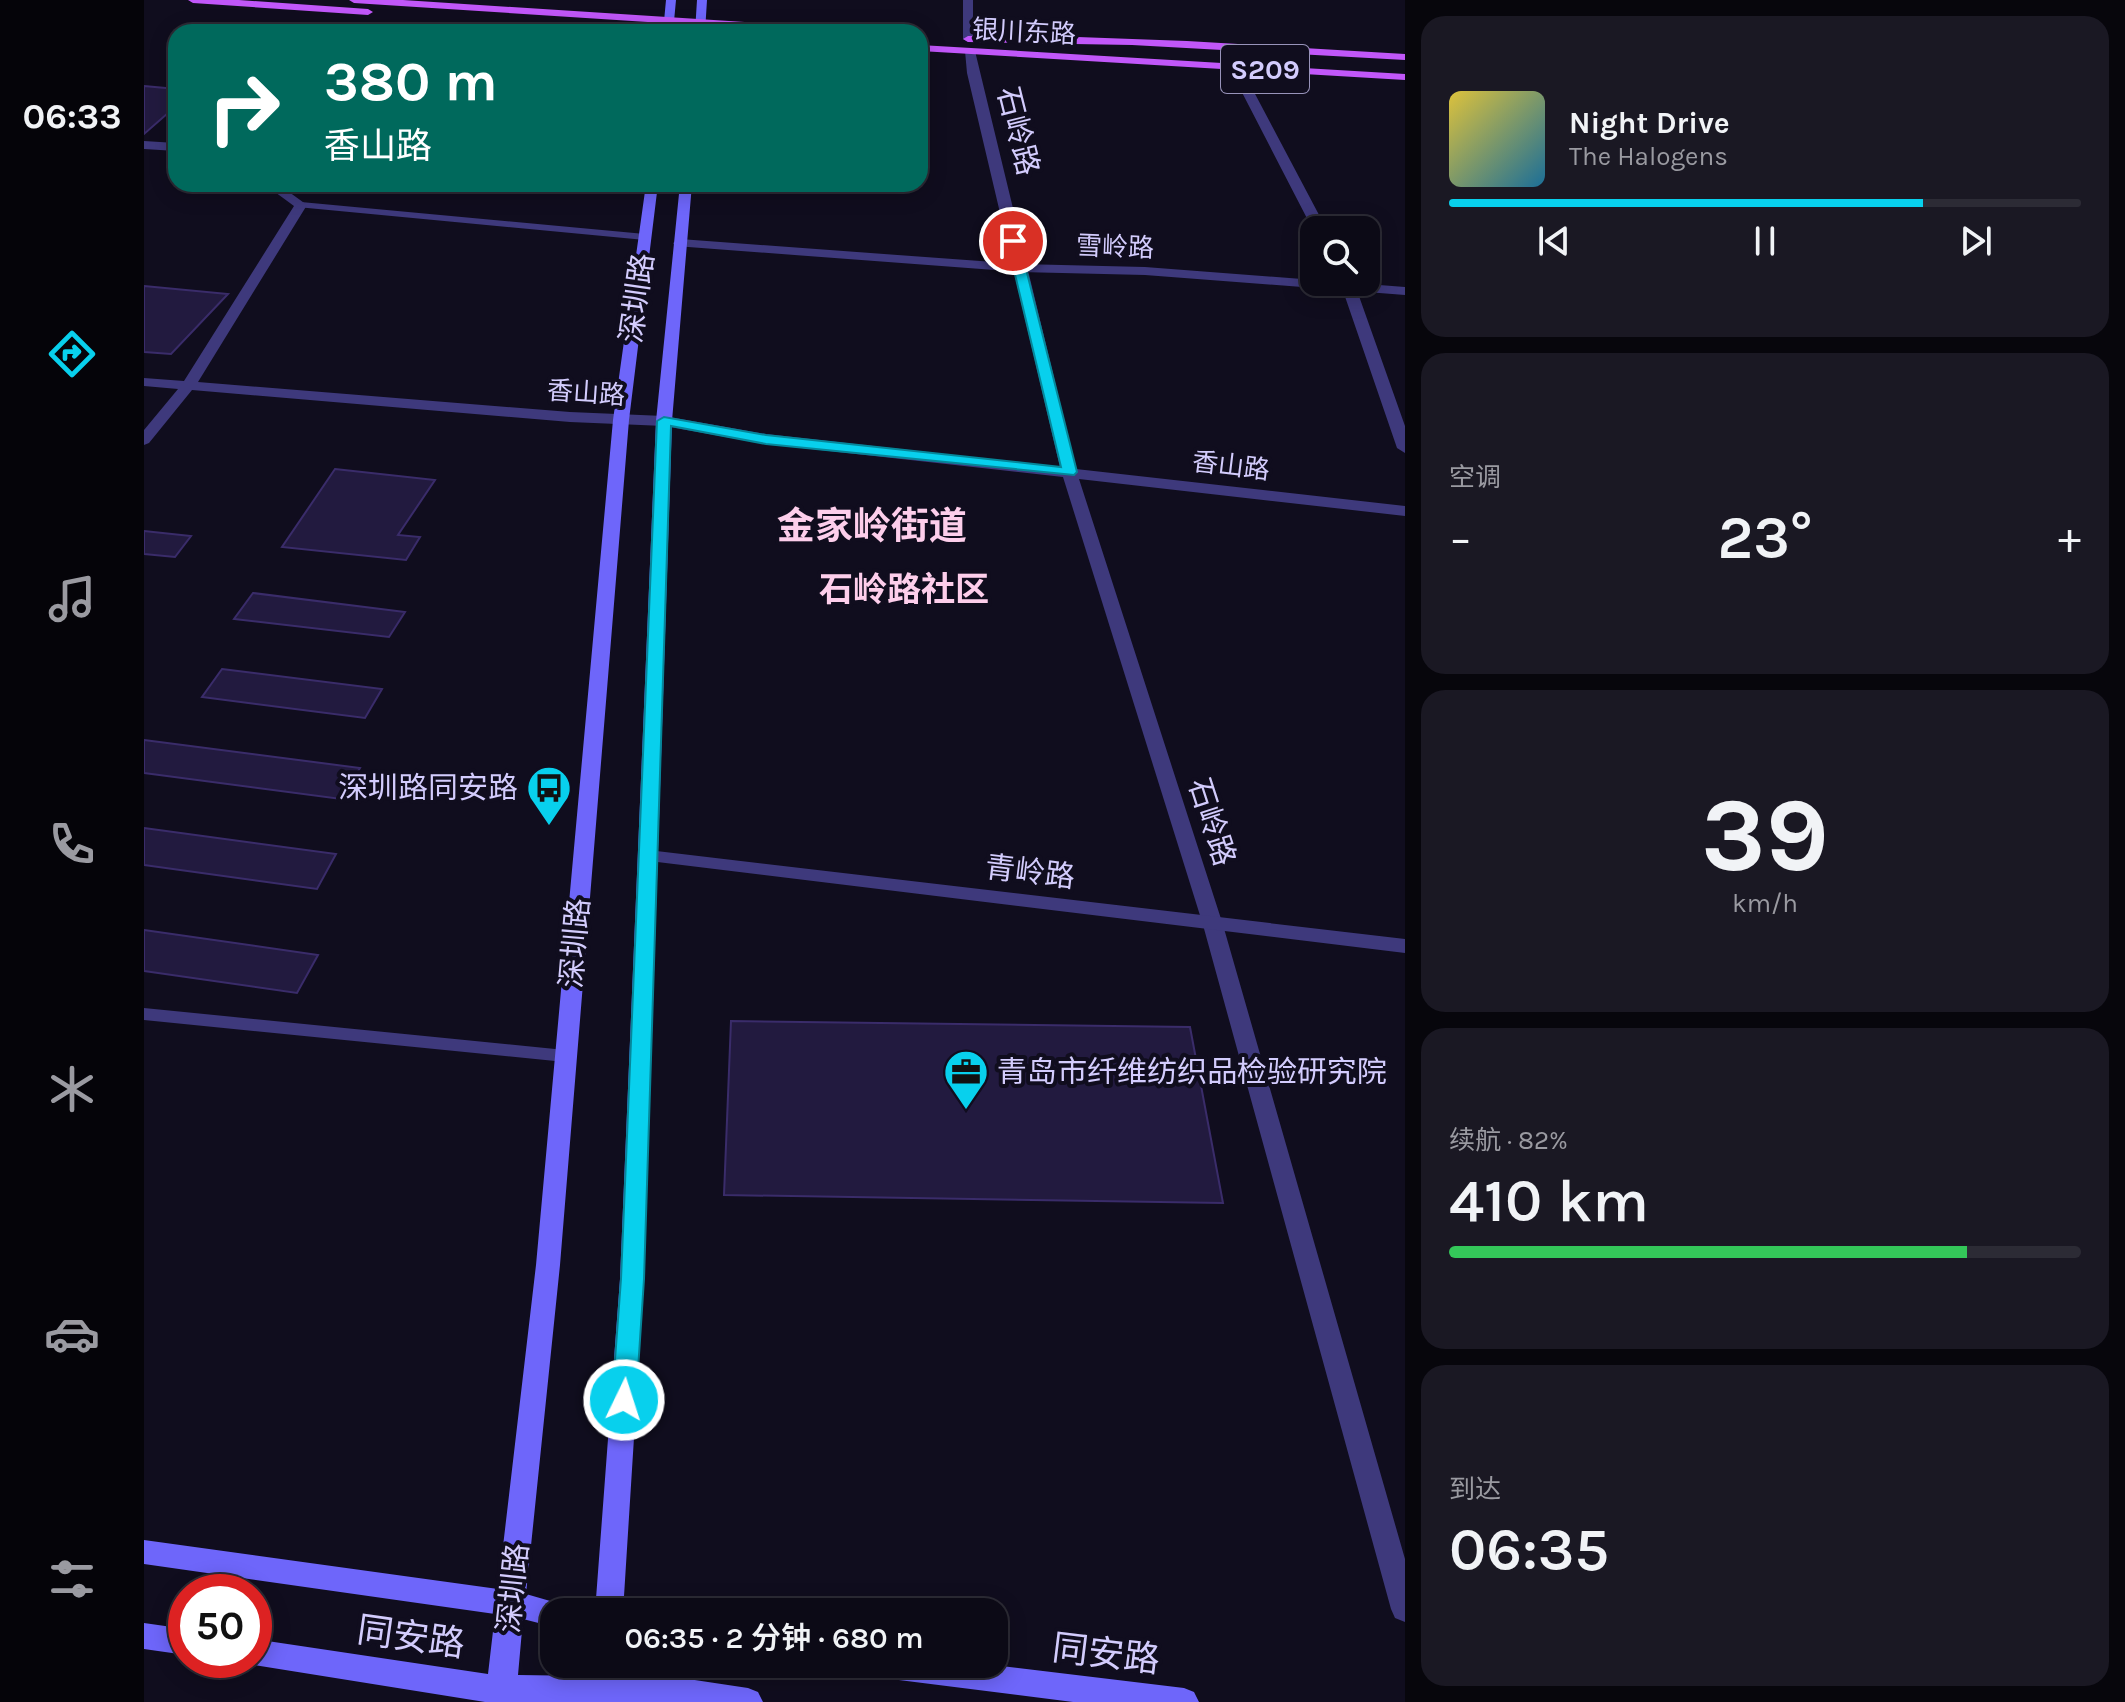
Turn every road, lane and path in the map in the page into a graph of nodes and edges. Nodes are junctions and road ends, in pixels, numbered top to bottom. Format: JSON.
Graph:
{"nodes":[{"id":1,"x":193,"y":0,"type":"edge"},
{"id":2,"x":354,"y":0,"type":"edge"},
{"id":3,"x":671,"y":0,"type":"edge"},
{"id":4,"x":702,"y":0,"type":"edge"},
{"id":5,"x":968,"y":0,"type":"edge"},
{"id":6,"x":587,"y":24,"type":"edge"},
{"id":7,"x":615,"y":24,"type":"edge"},
{"id":8,"x":669,"y":24,"type":"edge"},
{"id":9,"x":700,"y":24,"type":"edge"},
{"id":10,"x":928,"y":37,"type":"edge"},
{"id":11,"x":969,"y":45,"type":"junction"},
{"id":12,"x":928,"y":48,"type":"edge"},
{"id":13,"x":1126,"y":54,"type":"junction"},
{"id":14,"x":1405,"y":60,"type":"edge"},
{"id":15,"x":1239,"y":75,"type":"junction"},
{"id":16,"x":1405,"y":77,"type":"edge"},
{"id":17,"x":1405,"y":85,"type":"edge"},
{"id":18,"x":144,"y":145,"type":"edge"},
{"id":19,"x":168,"y":146,"type":"edge"},
{"id":20,"x":282,"y":192,"type":"edge"},
{"id":21,"x":651,"y":192,"type":"edge"},
{"id":22,"x":685,"y":192,"type":"edge"},
{"id":23,"x":301,"y":205,"type":"junction"},
{"id":24,"x":1313,"y":216,"type":"edge"},
{"id":25,"x":645,"y":237,"type":"junction"},
{"id":26,"x":680,"y":243,"type":"junction"},
{"id":27,"x":1020,"y":268,"type":"junction"},
{"id":28,"x":1300,"y":281,"type":"edge"},
{"id":29,"x":1380,"y":288,"type":"edge"},
{"id":30,"x":1405,"y":291,"type":"edge"},
{"id":31,"x":1353,"y":296,"type":"edge"},
{"id":32,"x":144,"y":382,"type":"edge"},
{"id":33,"x":188,"y":386,"type":"junction"},
{"id":34,"x":621,"y":420,"type":"junction"},
{"id":35,"x":664,"y":421,"type":"junction"},
{"id":36,"x":144,"y":440,"type":"edge"},
{"id":37,"x":1405,"y":448,"type":"edge"},
{"id":38,"x":1069,"y":472,"type":"junction"},
{"id":39,"x":1405,"y":511,"type":"edge"},
{"id":40,"x":648,"y":856,"type":"junction"},
{"id":41,"x":1213,"y":925,"type":"junction"},
{"id":42,"x":1405,"y":946,"type":"edge"},
{"id":43,"x":144,"y":1014,"type":"edge"},
{"id":44,"x":565,"y":1056,"type":"junction"},
{"id":45,"x":144,"y":1552,"type":"edge"},
{"id":46,"x":610,"y":1598,"type":"edge"},
{"id":47,"x":511,"y":1603,"type":"junction"},
{"id":48,"x":1405,"y":1609,"type":"edge"},
{"id":49,"x":540,"y":1610,"type":"edge"},
{"id":50,"x":144,"y":1636,"type":"edge"},
{"id":51,"x":168,"y":1639,"type":"edge"},
{"id":52,"x":272,"y":1655,"type":"edge"},
{"id":53,"x":989,"y":1678,"type":"edge"},
{"id":54,"x":604,"y":1685,"type":"edge"},
{"id":55,"x":501,"y":1695,"type":"edge"},
{"id":56,"x":748,"y":1702,"type":"edge"},
{"id":57,"x":1184,"y":1702,"type":"edge"}],
"edges":[{"from":1,"to":6,"type":"main road"},
{"from":2,"to":7,"type":"main road"},
{"from":3,"to":8,"type":"main road"},
{"from":4,"to":9,"type":"main road"},
{"from":5,"to":11,"type":"street","name":"石岭路","number":"石岭路"},
{"from":10,"to":11,"type":"main road","name":"银川东路","number":"S209"},
{"from":11,"to":12,"type":"main road","name":"银川东路","number":"S209"},
{"from":11,"to":13,"type":"main road","name":"银川东路","number":"S209"},
{"from":11,"to":14,"type":"main road"},
{"from":11,"to":15,"type":"main road"},
{"from":11,"to":27,"type":"street","name":"石岭路","number":"石岭路"},
{"from":13,"to":14,"type":"main road"},
{"from":13,"to":16,"type":"main road","number":"S209"},
{"from":15,"to":17,"type":"main road"},
{"from":15,"to":24,"type":"street"},
{"from":18,"to":19,"type":"street"},
{"from":20,"to":23,"type":"street"},
{"from":21,"to":25,"type":"main road","name":"深圳路"},
{"from":22,"to":26,"type":"main road","name":"深圳路"},
{"from":23,"to":25,"type":"lane"},
{"from":23,"to":33,"type":"street"},
{"from":25,"to":34,"type":"main road","name":"深圳路"},
{"from":26,"to":27,"type":"street","name":"雪岭路"},
{"from":26,"to":35,"type":"main road","name":"深圳路"},
{"from":27,"to":28,"type":"street","name":"雪岭路"},
{"from":27,"to":38,"type":"street","name":"石岭路","number":"石岭路"},
{"from":29,"to":30,"type":"street","name":"雪岭路"},
{"from":31,"to":37,"type":"street"},
{"from":32,"to":33,"type":"street","name":"香山路"},
{"from":33,"to":34,"type":"street","name":"香山路"},
{"from":33,"to":36,"type":"street"},
{"from":34,"to":35,"type":"street","name":"香山路"},
{"from":34,"to":44,"type":"main road","name":"深圳路"},
{"from":35,"to":38,"type":"street","name":"香山路"},
{"from":35,"to":40,"type":"main road","name":"深圳路"},
{"from":38,"to":39,"type":"street","name":"香山路"},
{"from":38,"to":41,"type":"street","name":"石岭路","number":"石岭路"},
{"from":40,"to":41,"type":"street","name":"青岭路"},
{"from":40,"to":46,"type":"main road","name":"深圳路"},
{"from":41,"to":42,"type":"street","name":"青岭路"},
{"from":41,"to":48,"type":"street","name":"石岭路","number":"石岭路"},
{"from":43,"to":44,"type":"lane"},
{"from":44,"to":47,"type":"main road","name":"深圳路"},
{"from":45,"to":47,"type":"main road","name":"同安路"},
{"from":47,"to":49,"type":"main road","name":"同安路"},
{"from":47,"to":55,"type":"main road","name":"深圳路"},
{"from":50,"to":51,"type":"main road"},
{"from":52,"to":55,"type":"main road","name":"同安路"},
{"from":53,"to":57,"type":"main road","name":"同安路"},
{"from":54,"to":55,"type":"main road","name":"同安路"},
{"from":54,"to":56,"type":"main road","name":"同安路"}]}
